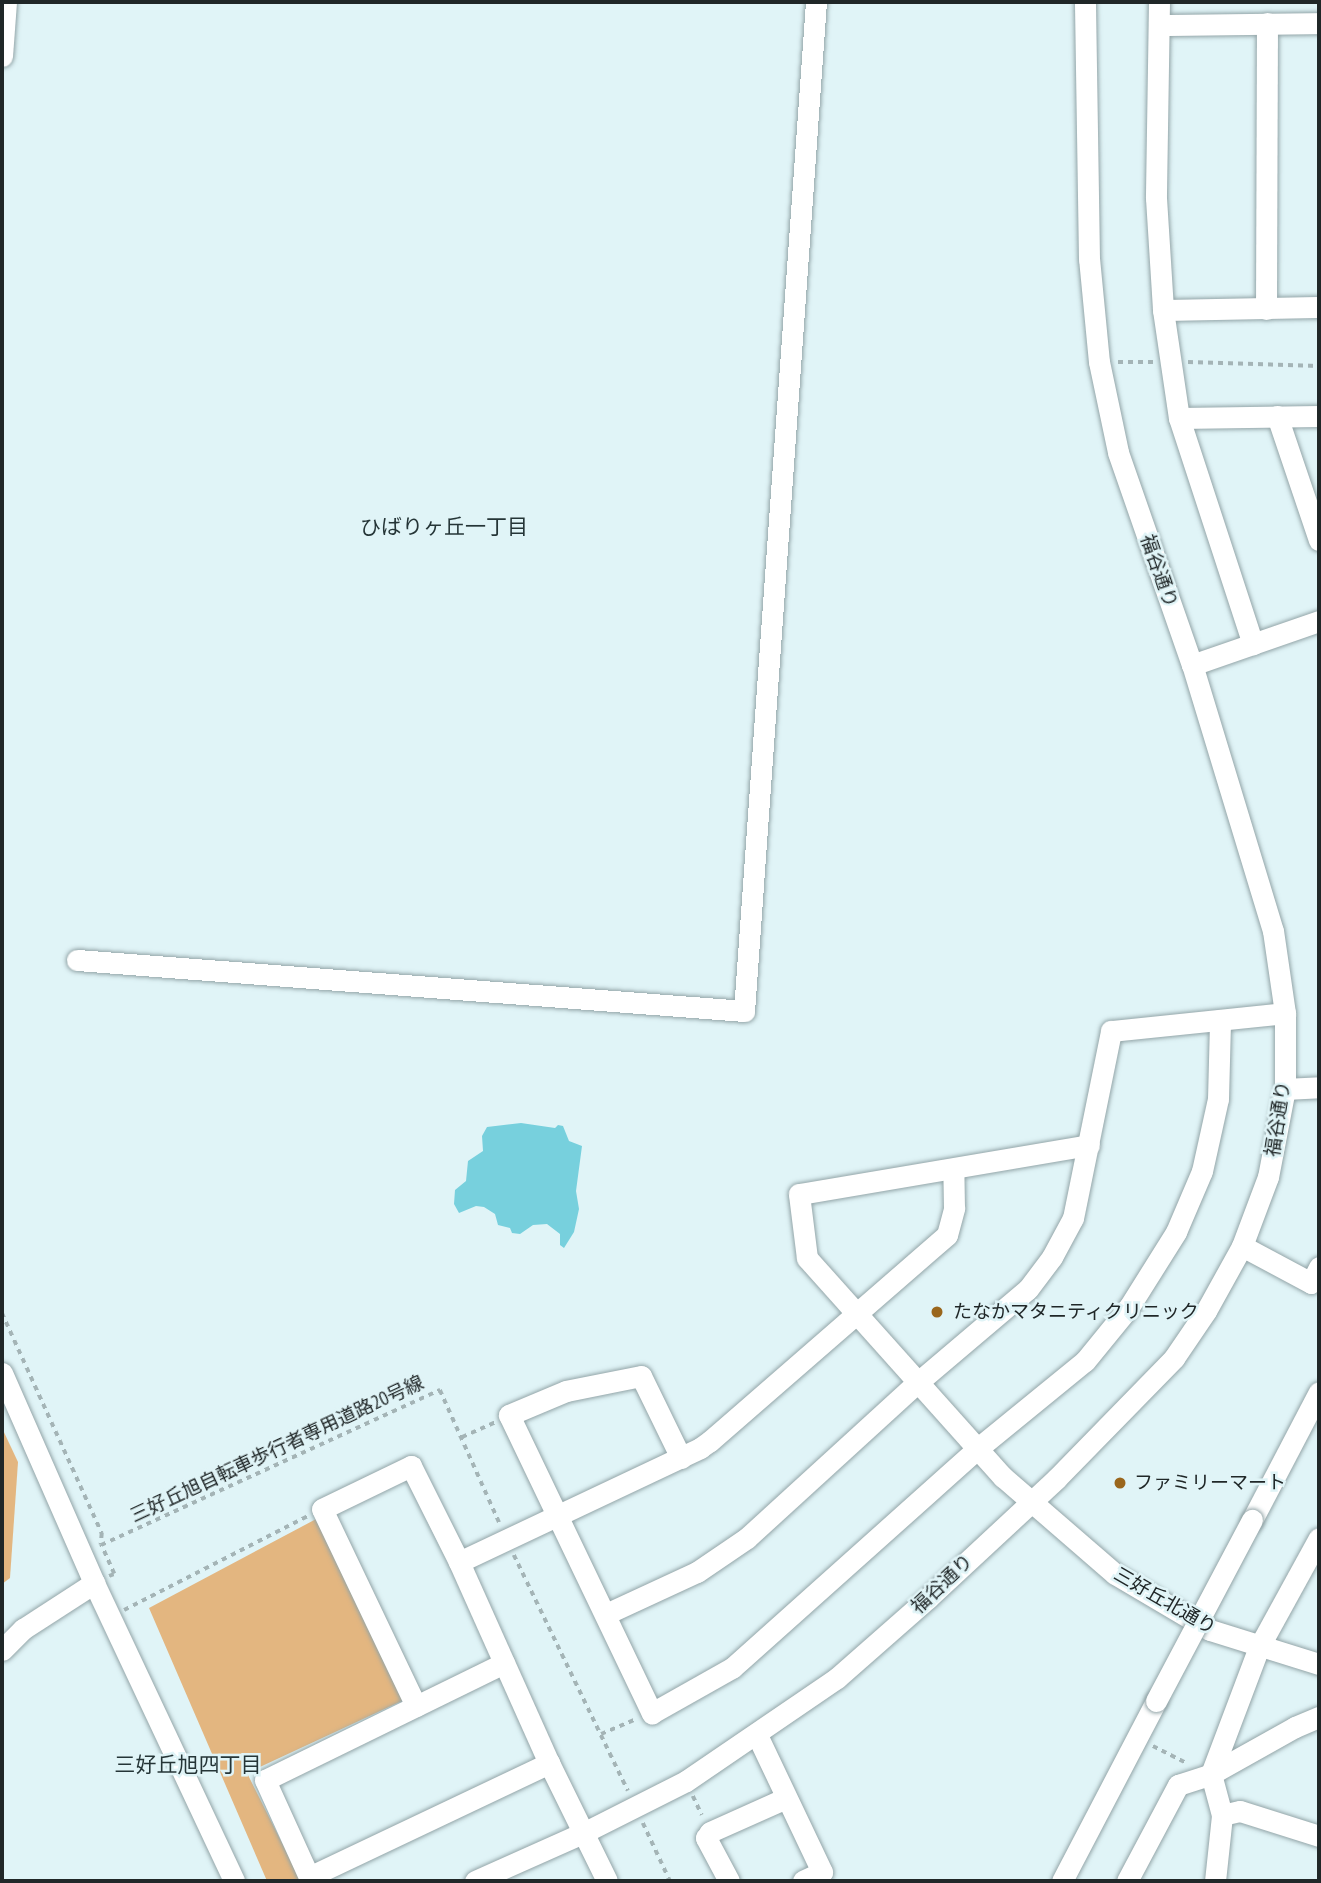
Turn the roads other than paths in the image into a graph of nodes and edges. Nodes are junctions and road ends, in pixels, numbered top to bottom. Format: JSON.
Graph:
{"nodes":[{"id":1,"x":6,"y":2,"type":"edge"},
{"id":2,"x":816,"y":2,"type":"edge"},
{"id":3,"x":1085,"y":2,"type":"edge"},
{"id":4,"x":1159,"y":2,"type":"edge"},
{"id":5,"x":1267,"y":23,"type":"junction"},
{"id":6,"x":1319,"y":23,"type":"edge"},
{"id":7,"x":1159,"y":25,"type":"junction"},
{"id":8,"x":2,"y":56,"type":"edge"},
{"id":9,"x":1319,"y":307,"type":"edge"},
{"id":10,"x":1266,"y":309,"type":"junction"},
{"id":11,"x":1163,"y":310,"type":"junction"},
{"id":12,"x":1277,"y":416,"type":"junction"},
{"id":13,"x":1319,"y":416,"type":"edge"},
{"id":14,"x":1179,"y":418,"type":"junction"},
{"id":15,"x":1319,"y":540,"type":"edge"},
{"id":16,"x":1319,"y":621,"type":"edge"},
{"id":17,"x":1252,"y":644,"type":"junction"},
{"id":18,"x":1192,"y":665,"type":"junction"},
{"id":19,"x":77,"y":960,"type":"dead end"},
{"id":20,"x":1285,"y":1013,"type":"junction"},
{"id":21,"x":1220,"y":1020,"type":"junction"},
{"id":22,"x":1319,"y":1087,"type":"edge"},
{"id":23,"x":1285,"y":1089,"type":"junction"},
{"id":24,"x":1089,"y":1145,"type":"junction"},
{"id":25,"x":953,"y":1169,"type":"junction"},
{"id":26,"x":1242,"y":1247,"type":"junction"},
{"id":27,"x":1319,"y":1267,"type":"edge"},
{"id":28,"x":857,"y":1312,"type":"junction"},
{"id":29,"x":2,"y":1373,"type":"edge"},
{"id":30,"x":917,"y":1383,"type":"junction"},
{"id":31,"x":1319,"y":1392,"type":"edge"},
{"id":32,"x":977,"y":1450,"type":"junction"},
{"id":33,"x":681,"y":1458,"type":"junction"},
{"id":34,"x":1030,"y":1501,"type":"junction"},
{"id":35,"x":556,"y":1516,"type":"junction"},
{"id":36,"x":1316,"y":1550,"type":"edge"},
{"id":37,"x":459,"y":1562,"type":"junction"},
{"id":38,"x":94,"y":1583,"type":"junction"},
{"id":39,"x":606,"y":1614,"type":"junction"},
{"id":40,"x":1259,"y":1647,"type":"junction"},
{"id":41,"x":2,"y":1650,"type":"edge"},
{"id":42,"x":504,"y":1663,"type":"junction"},
{"id":43,"x":1319,"y":1664,"type":"edge"},
{"id":44,"x":416,"y":1706,"type":"junction"},
{"id":45,"x":1319,"y":1717,"type":"edge"},
{"id":46,"x":757,"y":1735,"type":"junction"},
{"id":47,"x":549,"y":1763,"type":"junction"},
{"id":48,"x":1211,"y":1774,"type":"junction"},
{"id":49,"x":786,"y":1798,"type":"junction"},
{"id":50,"x":1222,"y":1815,"type":"junction"},
{"id":51,"x":585,"y":1832,"type":"junction"},
{"id":52,"x":1319,"y":1836,"type":"edge"},
{"id":53,"x":234,"y":1881,"type":"edge"},
{"id":54,"x":475,"y":1881,"type":"edge"},
{"id":55,"x":607,"y":1881,"type":"edge"},
{"id":56,"x":729,"y":1881,"type":"edge"},
{"id":57,"x":803,"y":1881,"type":"edge"},
{"id":58,"x":1062,"y":1881,"type":"edge"},
{"id":59,"x":1127,"y":1881,"type":"edge"},
{"id":60,"x":1215,"y":1881,"type":"edge"}],
"edges":[{"from":1,"to":8,"type":"street"},
{"from":2,"to":19,"type":"street"},
{"from":3,"to":18,"type":"street","name":"福谷通り"},
{"from":4,"to":7,"type":"street"},
{"from":5,"to":6,"type":"street"},
{"from":5,"to":7,"type":"street"},
{"from":5,"to":10,"type":"street"},
{"from":7,"to":11,"type":"street"},
{"from":9,"to":10,"type":"street"},
{"from":10,"to":11,"type":"street"},
{"from":11,"to":14,"type":"street"},
{"from":12,"to":13,"type":"street"},
{"from":12,"to":14,"type":"street"},
{"from":12,"to":15,"type":"street"},
{"from":14,"to":17,"type":"street"},
{"from":16,"to":17,"type":"street"},
{"from":17,"to":18,"type":"street"},
{"from":18,"to":20,"type":"street","name":"福谷通り"},
{"from":20,"to":21,"type":"street"},
{"from":20,"to":23,"type":"street","name":"福谷通り"},
{"from":21,"to":24,"type":"street"},
{"from":21,"to":32,"type":"street"},
{"from":22,"to":23,"type":"street"},
{"from":23,"to":26,"type":"street","name":"福谷通り"},
{"from":24,"to":25,"type":"street"},
{"from":24,"to":30,"type":"street"},
{"from":25,"to":28,"type":"street"},
{"from":25,"to":28,"type":"street","name":"三好丘北通り"},
{"from":26,"to":27,"type":"street"},
{"from":26,"to":34,"type":"street","name":"福谷通り"},
{"from":28,"to":30,"type":"street","name":"三好丘北通り"},
{"from":28,"to":33,"type":"street"},
{"from":29,"to":38,"type":"street"},
{"from":30,"to":32,"type":"street","name":"三好丘北通り"},
{"from":30,"to":39,"type":"street"},
{"from":31,"to":58,"type":"street","bridge":true},
{"from":32,"to":34,"type":"street","name":"三好丘北通り"},
{"from":32,"to":39,"type":"street"},
{"from":33,"to":35,"type":"street"},
{"from":33,"to":35,"type":"street"},
{"from":34,"to":40,"type":"street","name":"三好丘北通り"},
{"from":34,"to":46,"type":"street","name":"福谷通り"},
{"from":35,"to":37,"type":"street"},
{"from":35,"to":39,"type":"street"},
{"from":36,"to":40,"type":"street"},
{"from":37,"to":42,"type":"street"},
{"from":37,"to":44,"type":"street"},
{"from":38,"to":41,"type":"street"},
{"from":38,"to":53,"type":"street"},
{"from":40,"to":43,"type":"street","name":"三好丘北通り"},
{"from":40,"to":48,"type":"street"},
{"from":42,"to":44,"type":"street"},
{"from":42,"to":47,"type":"street"},
{"from":44,"to":47,"type":"street"},
{"from":45,"to":48,"type":"street"},
{"from":46,"to":49,"type":"street"},
{"from":46,"to":51,"type":"street","name":"福谷通り"},
{"from":47,"to":51,"type":"street"},
{"from":48,"to":50,"type":"street"},
{"from":48,"to":59,"type":"street"},
{"from":49,"to":56,"type":"street"},
{"from":49,"to":57,"type":"street"},
{"from":50,"to":52,"type":"street"},
{"from":50,"to":60,"type":"street"},
{"from":51,"to":54,"type":"street","name":"福谷通り"},
{"from":51,"to":55,"type":"street"}]}
